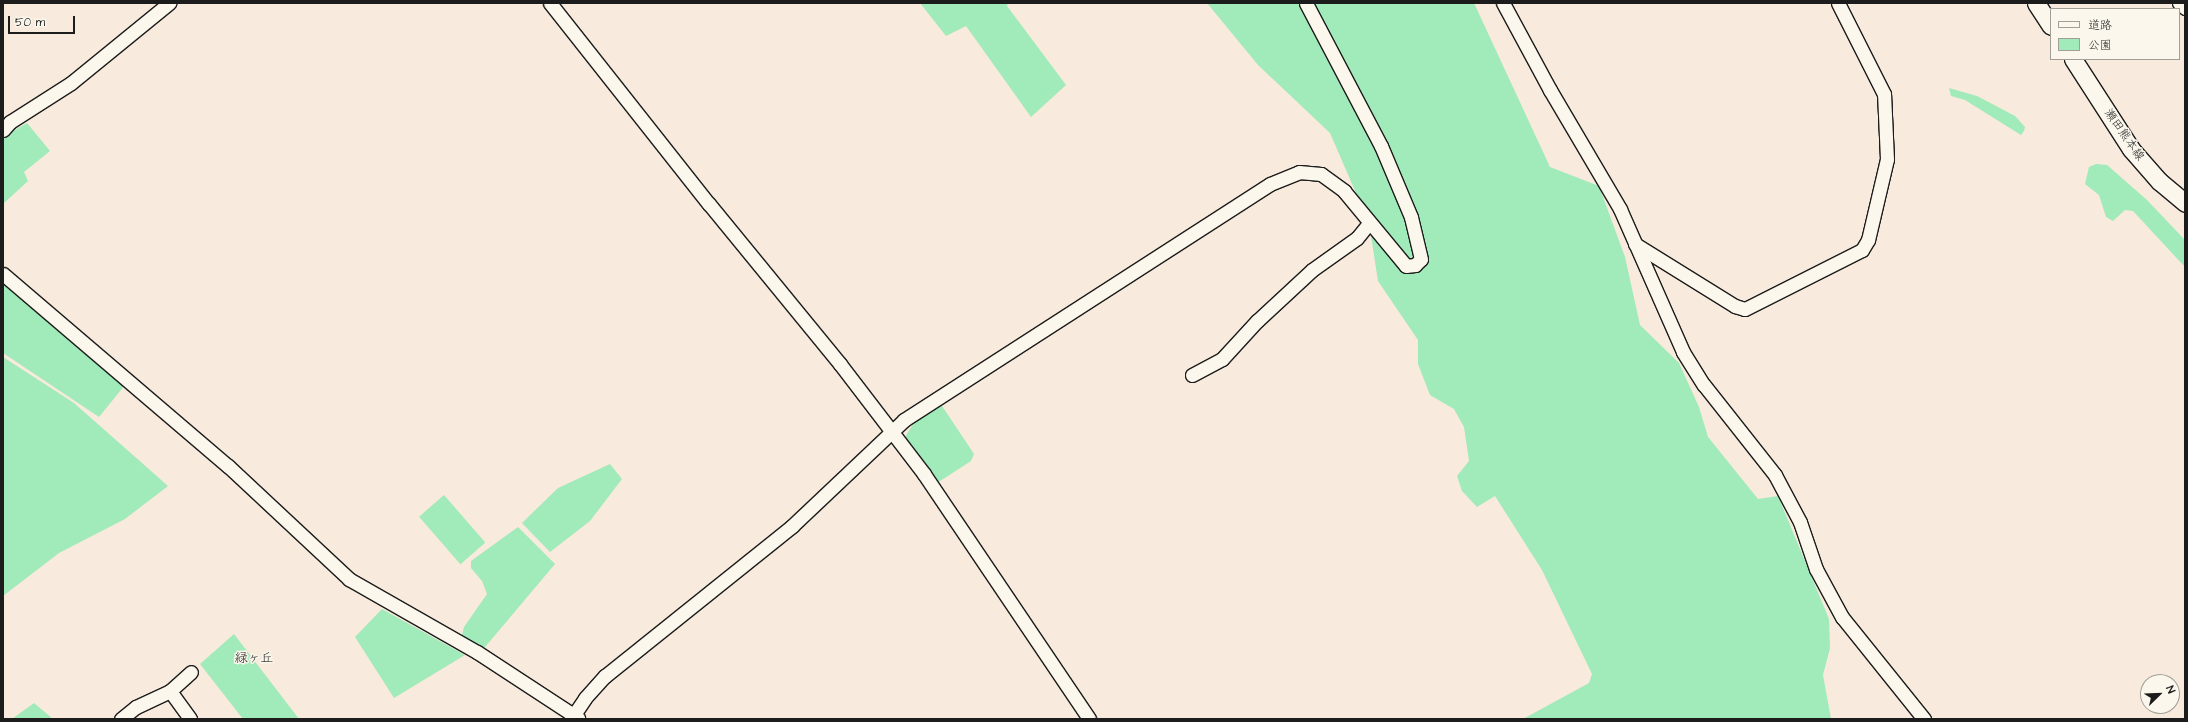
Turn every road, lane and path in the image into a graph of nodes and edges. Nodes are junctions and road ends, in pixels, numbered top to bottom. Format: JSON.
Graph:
{"nodes":[{"id":1,"x":168,"y":3,"type":"edge"},
{"id":2,"x":550,"y":3,"type":"edge"},
{"id":3,"x":1306,"y":3,"type":"edge"},
{"id":4,"x":1503,"y":3,"type":"edge"},
{"id":5,"x":1838,"y":3,"type":"edge"},
{"id":6,"x":2036,"y":3,"type":"edge"},
{"id":7,"x":2179,"y":3,"type":"edge"},
{"id":8,"x":2185,"y":8,"type":"edge"},
{"id":9,"x":2050,"y":24,"type":"edge"},
{"id":10,"x":2074,"y":60,"type":"edge"},
{"id":11,"x":3,"y":130,"type":"edge"},
{"id":12,"x":2185,"y":203,"type":"edge"},
{"id":13,"x":1370,"y":223,"type":"junction"},
{"id":14,"x":1635,"y":244,"type":"junction"},
{"id":15,"x":3,"y":274,"type":"edge"},
{"id":16,"x":1192,"y":375,"type":"dead end"},
{"id":17,"x":890,"y":433,"type":"junction"},
{"id":18,"x":191,"y":672,"type":"dead end"},
{"id":19,"x":170,"y":691,"type":"junction"},
{"id":20,"x":127,"y":717,"type":"edge"},
{"id":21,"x":574,"y":718,"type":"edge"},
{"id":22,"x":190,"y":719,"type":"edge"},
{"id":23,"x":1089,"y":719,"type":"edge"},
{"id":24,"x":1924,"y":719,"type":"edge"}],
"edges":[{"from":1,"to":11,"type":"street"},
{"from":2,"to":17,"type":"street"},
{"from":3,"to":13,"type":"street"},
{"from":4,"to":14,"type":"street"},
{"from":5,"to":14,"type":"street"},
{"from":6,"to":9,"type":"main road"},
{"from":7,"to":8,"type":"street"},
{"from":10,"to":12,"type":"main road","name":"瀬田熊本線"},
{"from":13,"to":16,"type":"street"},
{"from":13,"to":17,"type":"street"},
{"from":14,"to":24,"type":"street"},
{"from":15,"to":21,"type":"street"},
{"from":17,"to":21,"type":"street"},
{"from":17,"to":23,"type":"street"},
{"from":18,"to":19,"type":"street"},
{"from":19,"to":20,"type":"street"},
{"from":19,"to":22,"type":"street"}]}
